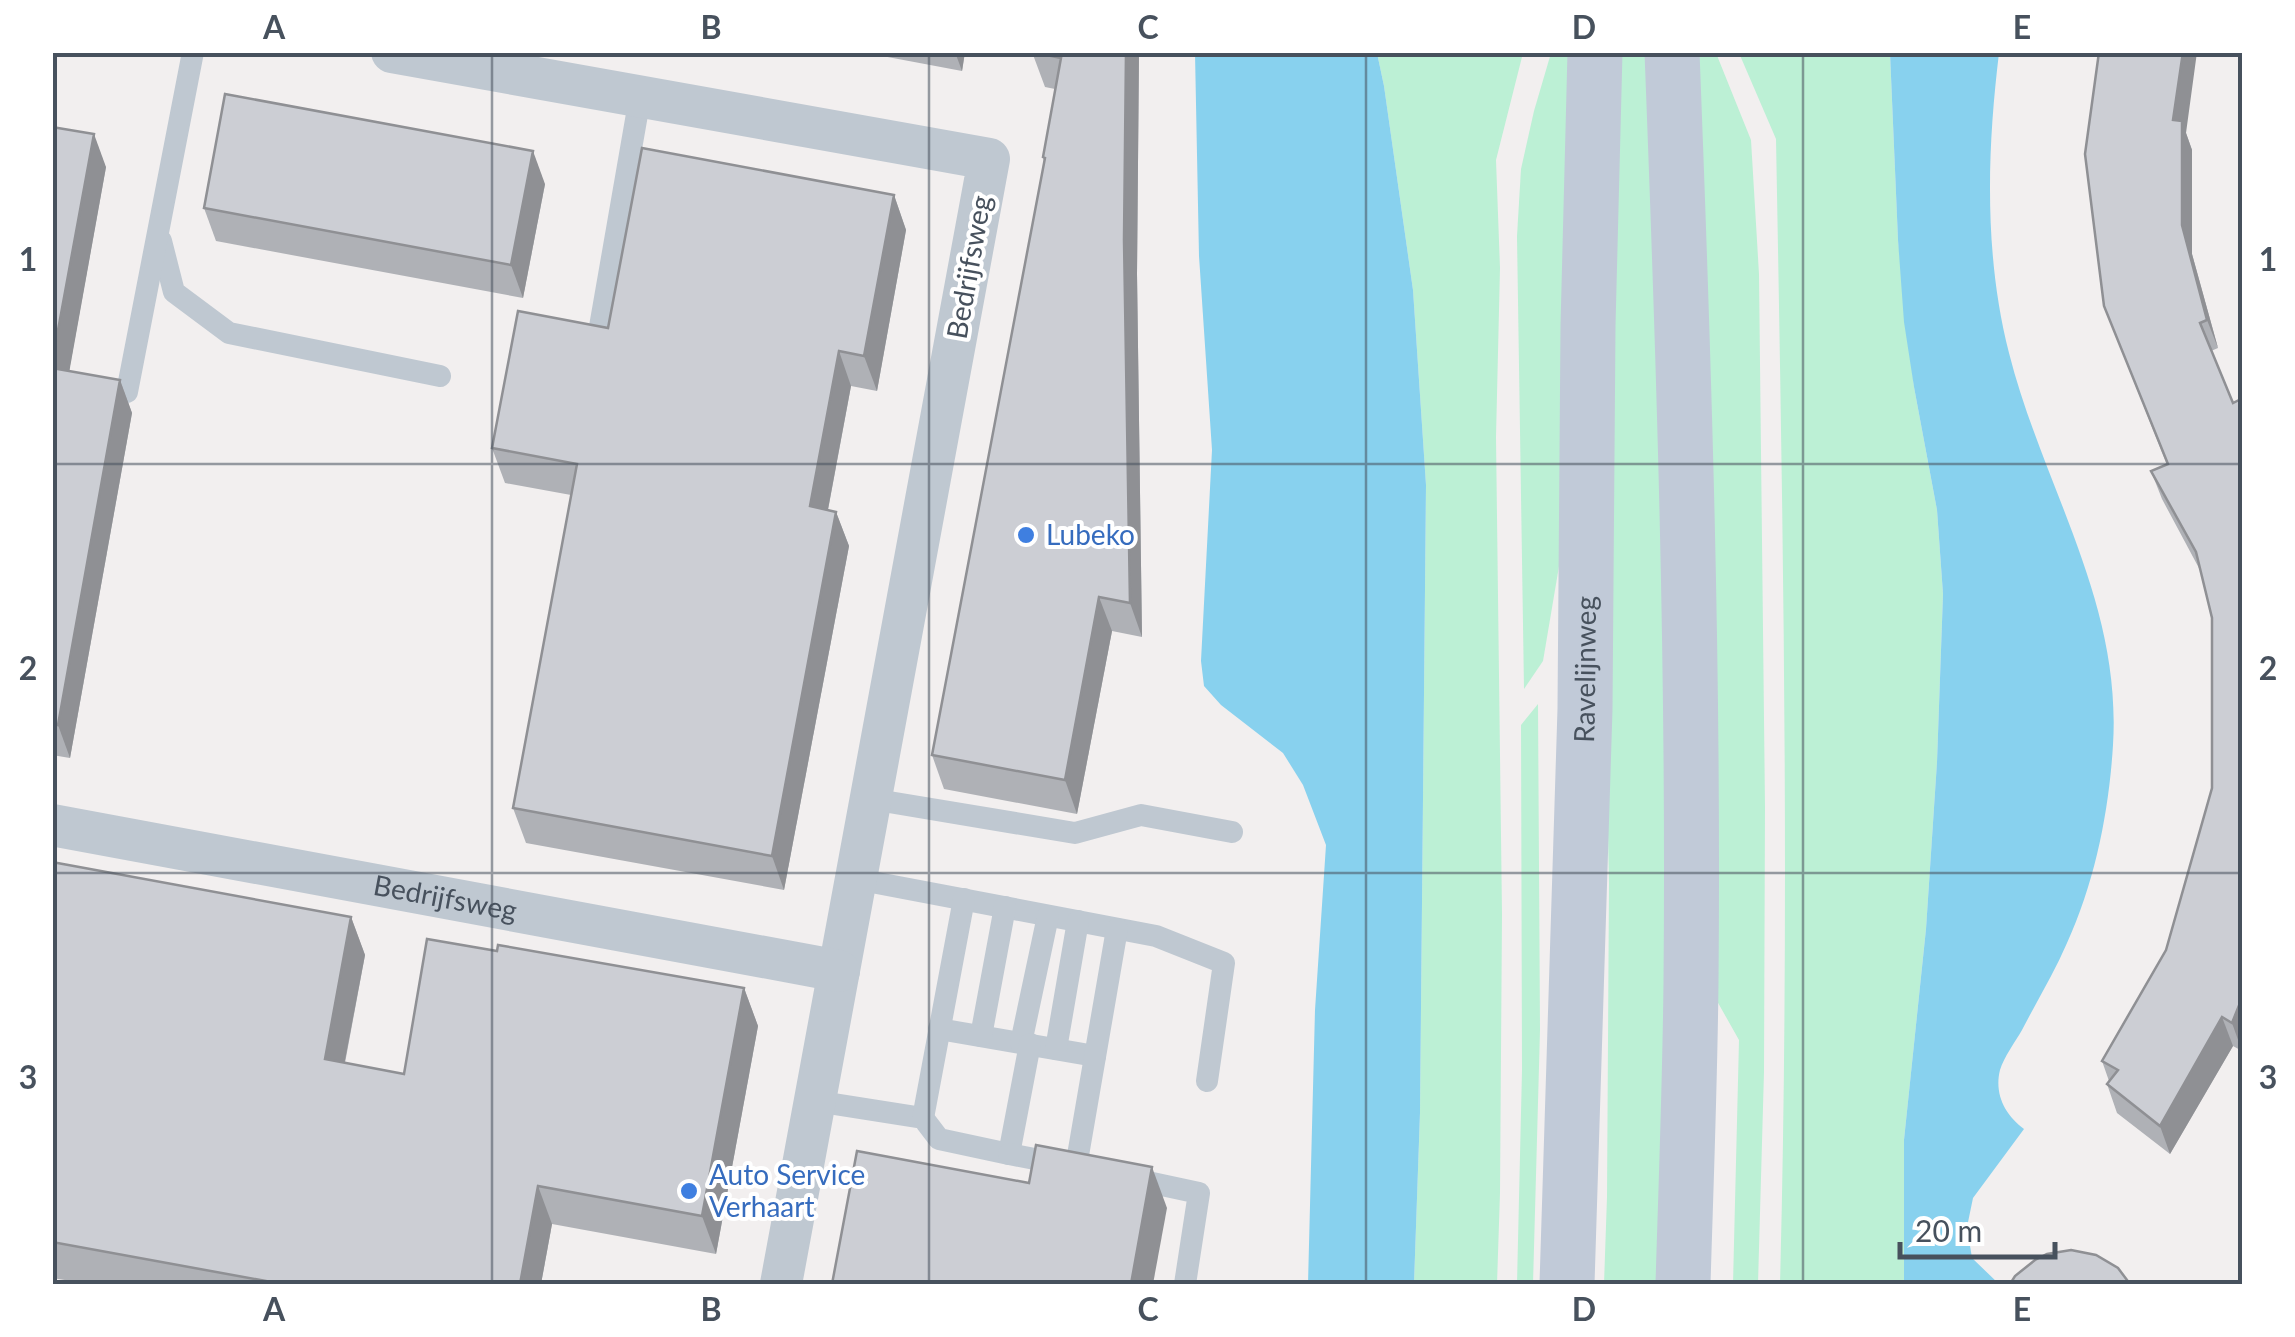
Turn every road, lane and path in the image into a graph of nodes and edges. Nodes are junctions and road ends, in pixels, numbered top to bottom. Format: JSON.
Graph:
{"nodes":[{"id":1,"x":193,"y":52,"type":"edge"},
{"id":2,"x":392,"y":52,"type":"edge"},
{"id":3,"x":1595,"y":52,"type":"edge"},
{"id":4,"x":1672,"y":52,"type":"edge"},
{"id":5,"x":640,"y":97,"type":"junction"},
{"id":6,"x":160,"y":233,"type":"junction"},
{"id":7,"x":597,"y":344,"type":"edge"},
{"id":8,"x":440,"y":376,"type":"dead end"},
{"id":9,"x":127,"y":392,"type":"dead end"},
{"id":10,"x":870,"y":798,"type":"junction"},
{"id":11,"x":52,"y":824,"type":"edge"},
{"id":12,"x":1232,"y":832,"type":"dead end"},
{"id":13,"x":856,"y":879,"type":"junction"},
{"id":14,"x":964,"y":900,"type":"junction"},
{"id":15,"x":1005,"y":907,"type":"junction"},
{"id":16,"x":1048,"y":916,"type":"junction"},
{"id":17,"x":1078,"y":921,"type":"junction"},
{"id":18,"x":1117,"y":929,"type":"junction"},
{"id":19,"x":839,"y":972,"type":"junction"},
{"id":20,"x":939,"y":1028,"type":"junction"},
{"id":21,"x":980,"y":1036,"type":"junction"},
{"id":22,"x":1026,"y":1044,"type":"junction"},
{"id":23,"x":1056,"y":1049,"type":"junction"},
{"id":24,"x":1095,"y":1056,"type":"junction"},
{"id":25,"x":1207,"y":1081,"type":"dead end"},
{"id":26,"x":815,"y":1101,"type":"junction"},
{"id":27,"x":923,"y":1118,"type":"junction"},
{"id":28,"x":1009,"y":1154,"type":"junction"},
{"id":29,"x":1094,"y":1170,"type":"junction"},
{"id":30,"x":781,"y":1284,"type":"edge"},
{"id":31,"x":1185,"y":1284,"type":"edge"},
{"id":32,"x":1567,"y":1284,"type":"edge"},
{"id":33,"x":1683,"y":1284,"type":"edge"}],
"edges":[{"from":1,"to":6,"type":"lane"},
{"from":2,"to":5,"type":"street","name":"Bedrijfsweg"},
{"from":3,"to":32,"type":"main road","name":"Ravelijnweg"},
{"from":4,"to":33,"type":"main road"},
{"from":5,"to":7,"type":"lane"},
{"from":5,"to":10,"type":"street","name":"Bedrijfsweg"},
{"from":6,"to":8,"type":"lane"},
{"from":6,"to":9,"type":"lane"},
{"from":10,"to":12,"type":"lane"},
{"from":10,"to":13,"type":"street","name":"Bedrijfsweg"},
{"from":11,"to":19,"type":"street","name":"Bedrijfsweg"},
{"from":13,"to":14,"type":"lane"},
{"from":13,"to":19,"type":"street","name":"Bedrijfsweg"},
{"from":14,"to":15,"type":"lane"},
{"from":14,"to":20,"type":"lane"},
{"from":15,"to":16,"type":"lane"},
{"from":15,"to":21,"type":"lane"},
{"from":16,"to":17,"type":"lane"},
{"from":16,"to":22,"type":"lane"},
{"from":17,"to":18,"type":"lane"},
{"from":17,"to":23,"type":"lane"},
{"from":18,"to":24,"type":"lane"},
{"from":18,"to":25,"type":"lane"},
{"from":19,"to":26,"type":"street","name":"Bedrijfsweg"},
{"from":20,"to":21,"type":"lane"},
{"from":20,"to":27,"type":"lane"},
{"from":21,"to":22,"type":"lane"},
{"from":22,"to":23,"type":"lane"},
{"from":22,"to":28,"type":"lane"},
{"from":23,"to":24,"type":"lane"},
{"from":24,"to":29,"type":"lane"},
{"from":26,"to":27,"type":"lane"},
{"from":26,"to":30,"type":"street","name":"Bedrijfsweg"},
{"from":27,"to":28,"type":"lane"},
{"from":28,"to":29,"type":"lane"},
{"from":29,"to":31,"type":"lane"}]}
